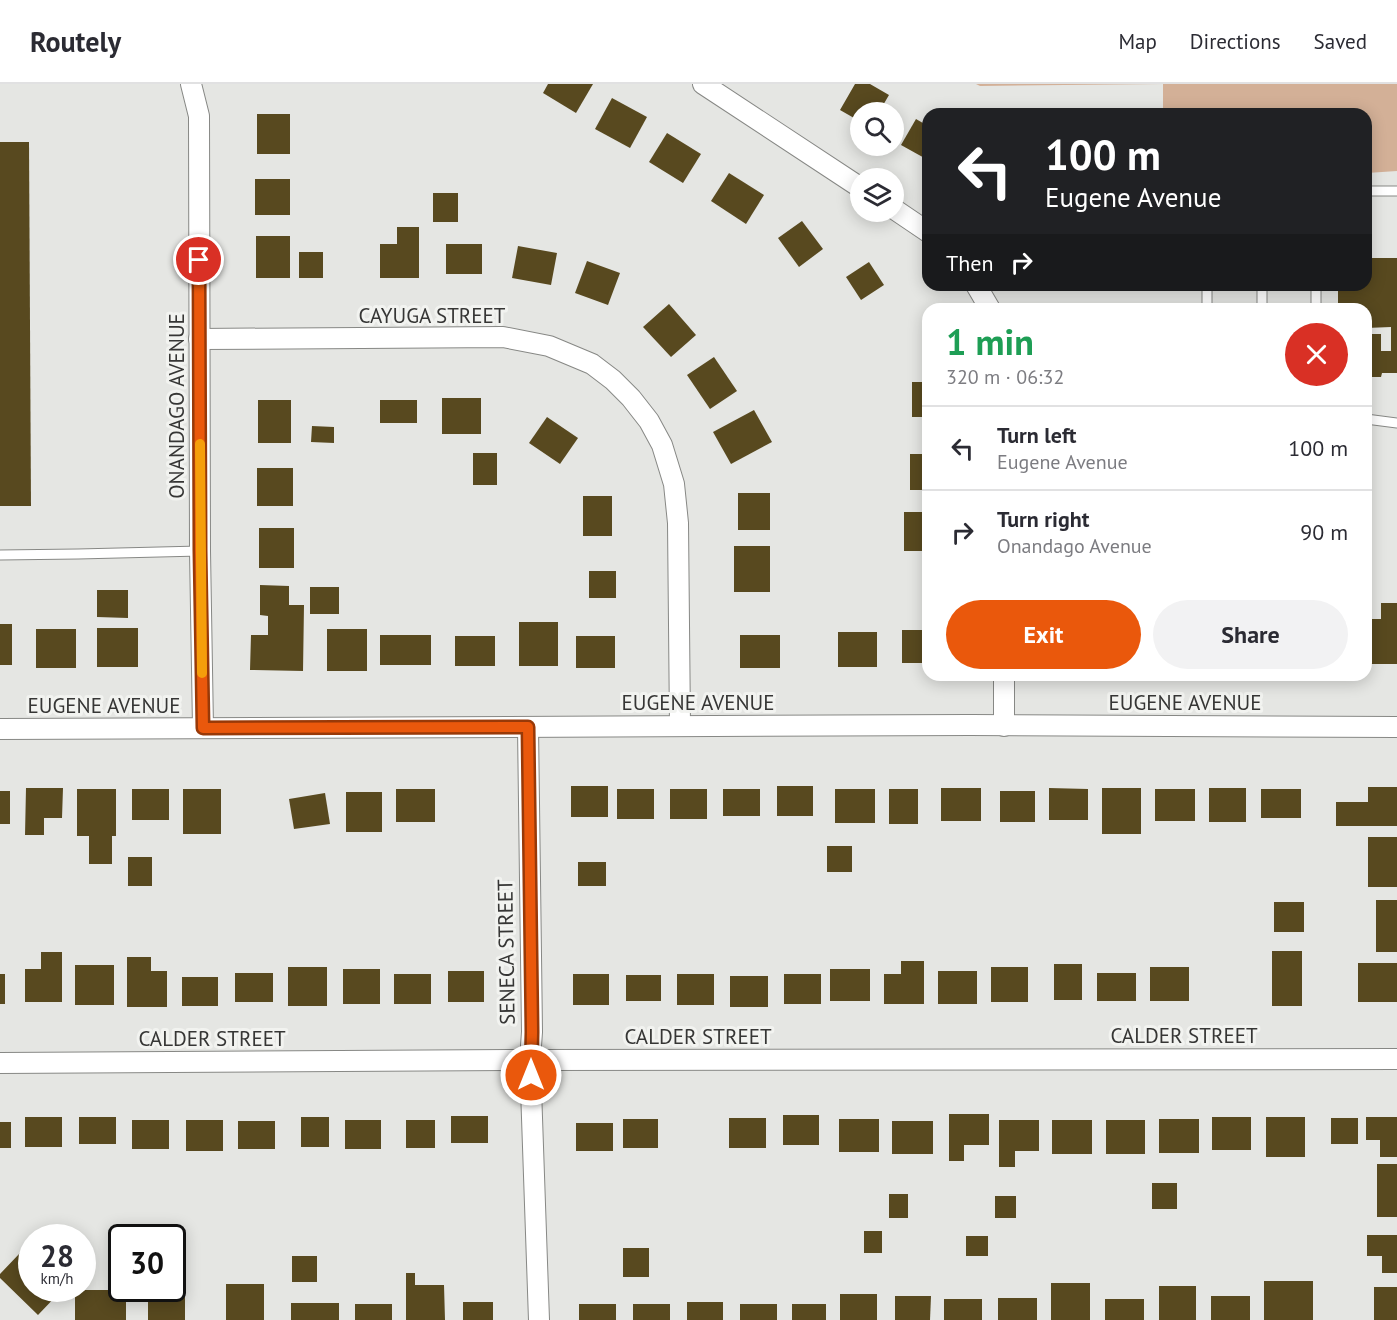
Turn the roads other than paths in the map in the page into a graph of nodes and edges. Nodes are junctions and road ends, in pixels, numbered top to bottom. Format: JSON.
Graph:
{"nodes":[{"id":1,"x":191,"y":84,"type":"edge"},
{"id":2,"x":703,"y":84,"type":"edge"},
{"id":3,"x":850,"y":181,"type":"edge"},
{"id":4,"x":1372,"y":191,"type":"edge"},
{"id":5,"x":1397,"y":191,"type":"edge"},
{"id":6,"x":904,"y":216,"type":"edge"},
{"id":7,"x":922,"y":228,"type":"edge"},
{"id":8,"x":199,"y":339,"type":"junction"},
{"id":9,"x":1372,"y":420,"type":"edge"},
{"id":10,"x":1397,"y":423,"type":"edge"},
{"id":11,"x":200,"y":551,"type":"junction"},
{"id":12,"x":0,"y":555,"type":"edge"},
{"id":13,"x":1004,"y":681,"type":"edge"},
{"id":14,"x":680,"y":726,"type":"junction"},
{"id":15,"x":1004,"y":726,"type":"junction"},
{"id":16,"x":528,"y":727,"type":"junction"},
{"id":17,"x":1397,"y":727,"type":"edge"},
{"id":18,"x":203,"y":728,"type":"junction"},
{"id":19,"x":0,"y":729,"type":"edge"},
{"id":20,"x":1397,"y":1059,"type":"edge"},
{"id":21,"x":530,"y":1060,"type":"junction"},
{"id":22,"x":0,"y":1063,"type":"edge"},
{"id":23,"x":539,"y":1320,"type":"edge"}],
"edges":[{"from":1,"to":8,"type":"street","name":"ONANDAGO AVENUE"},
{"from":2,"to":3,"type":"street"},
{"from":4,"to":5,"type":"lane"},
{"from":6,"to":7,"type":"street"},
{"from":8,"to":11,"type":"street","name":"ONANDAGO AVENUE"},
{"from":8,"to":14,"type":"street","name":"CAYUGA STREET"},
{"from":9,"to":10,"type":"lane"},
{"from":11,"to":12,"type":"lane"},
{"from":11,"to":18,"type":"street","name":"ONANDAGO AVENUE"},
{"from":13,"to":15,"type":"street"},
{"from":14,"to":15,"type":"street","name":"EUGENE AVENUE"},
{"from":14,"to":16,"type":"street","name":"EUGENE AVENUE"},
{"from":15,"to":17,"type":"street","name":"EUGENE AVENUE"},
{"from":16,"to":18,"type":"street","name":"EUGENE AVENUE"},
{"from":16,"to":21,"type":"street","name":"SENECA STREET"},
{"from":18,"to":19,"type":"street","name":"EUGENE AVENUE"},
{"from":20,"to":21,"type":"street","name":"CALDER STREET"},
{"from":21,"to":22,"type":"street","name":"CALDER STREET"},
{"from":21,"to":23,"type":"street","name":"SENECA STREET"}]}
